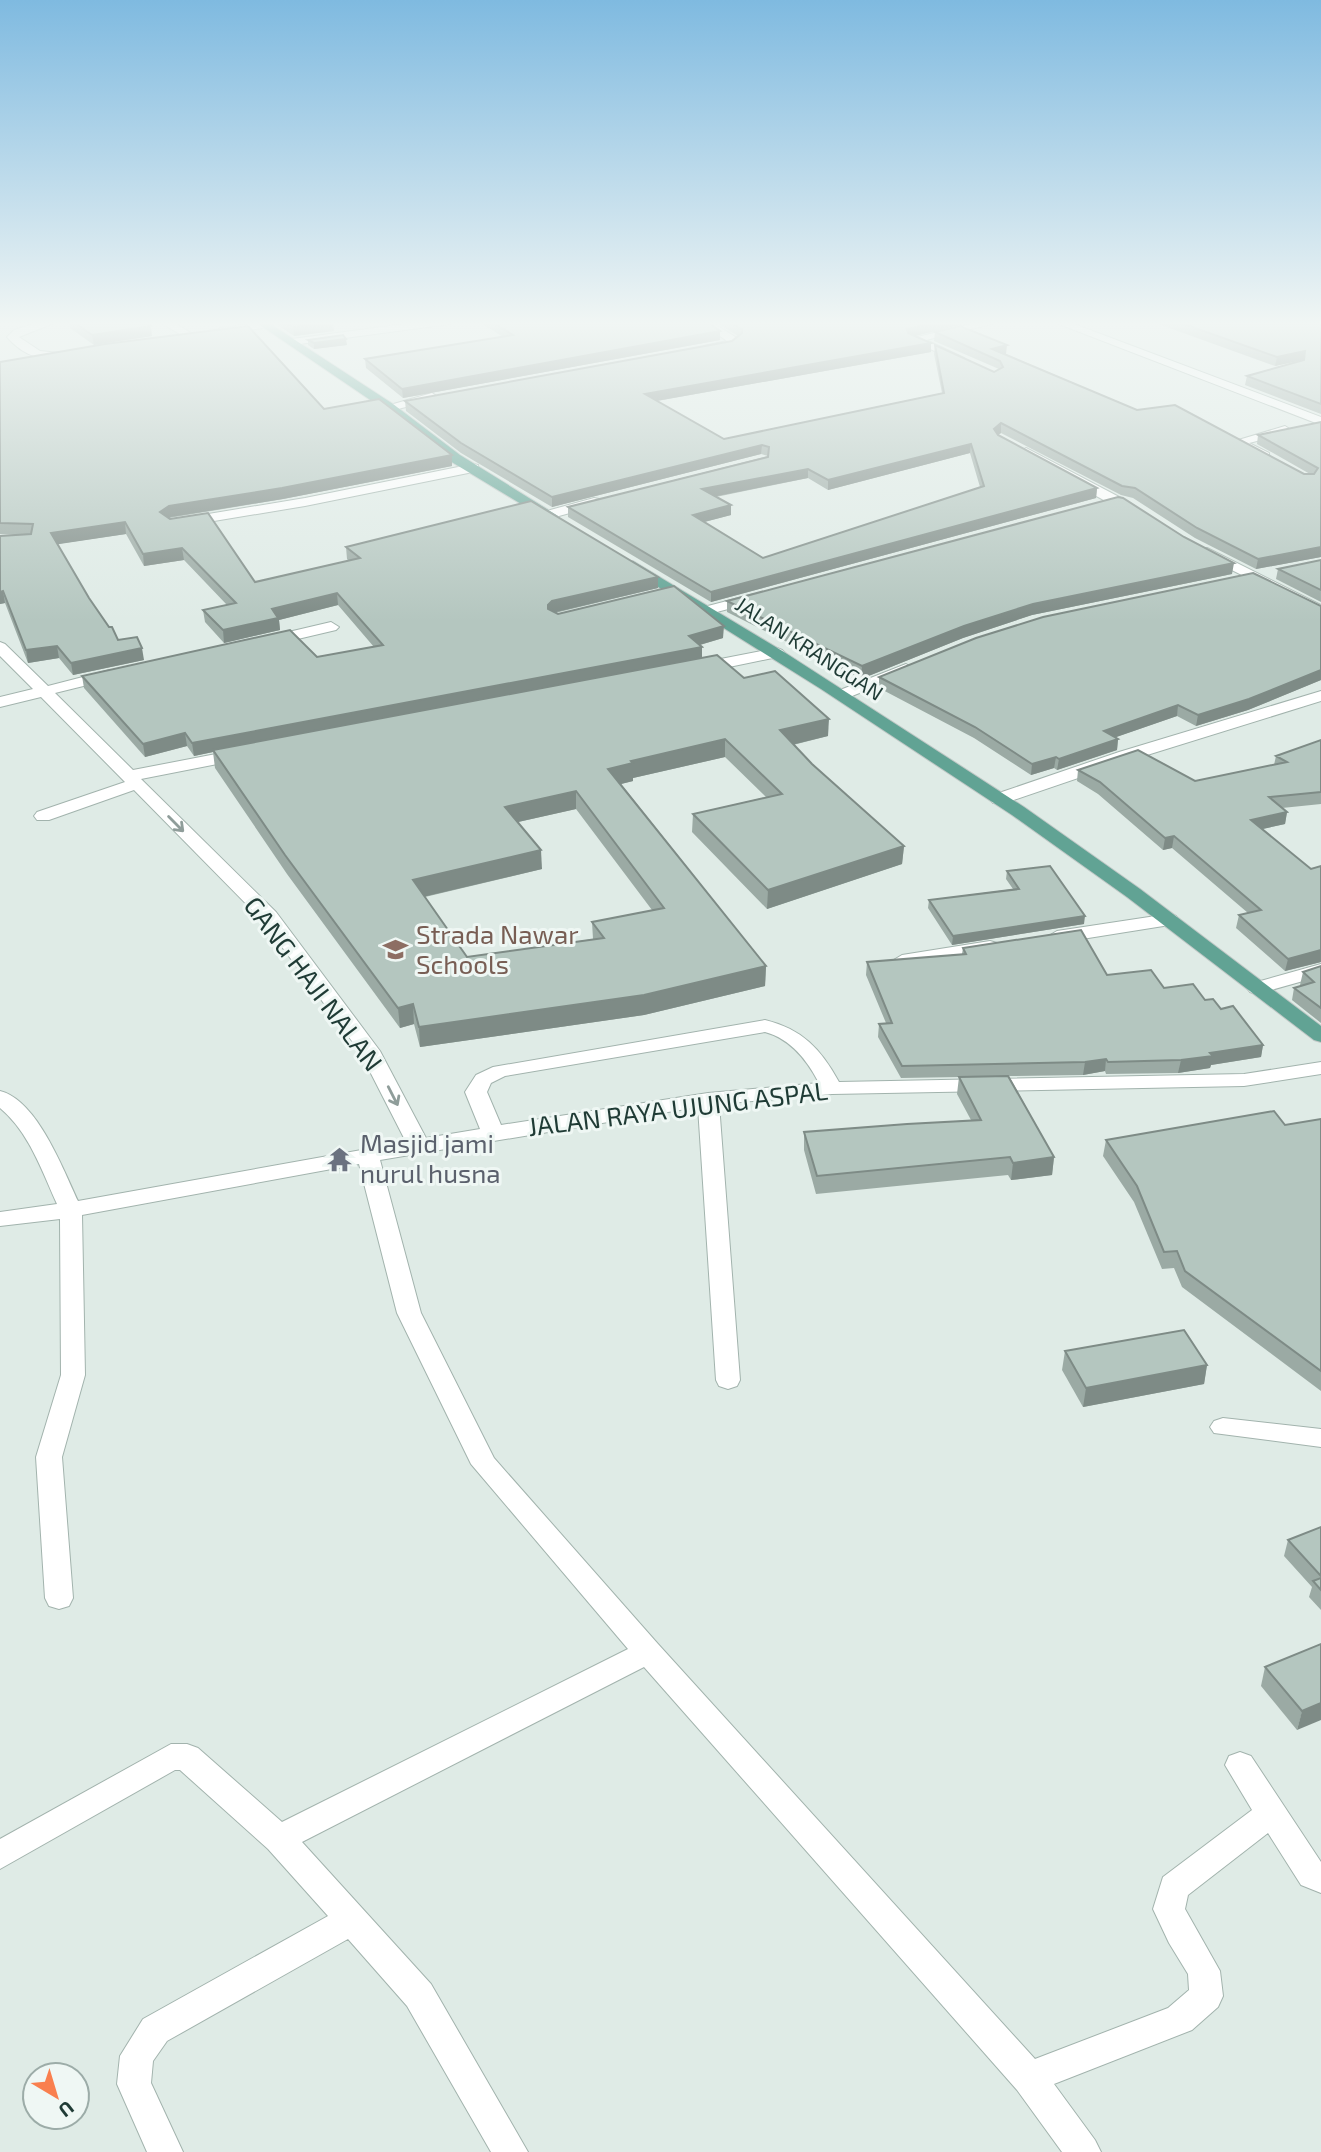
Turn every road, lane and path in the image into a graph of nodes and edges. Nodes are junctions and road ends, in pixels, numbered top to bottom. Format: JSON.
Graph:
{"nodes":[{"id":1,"x":407,"y":421,"type":"edge"},
{"id":2,"x":1319,"y":421,"type":"edge"},
{"id":3,"x":1013,"y":444,"type":"edge"},
{"id":4,"x":1275,"y":461,"type":"edge"},
{"id":5,"x":473,"y":468,"type":"junction"},
{"id":6,"x":605,"y":499,"type":"edge"},
{"id":7,"x":1094,"y":505,"type":"edge"},
{"id":8,"x":548,"y":514,"type":"junction"},
{"id":9,"x":171,"y":524,"type":"edge"},
{"id":10,"x":571,"y":528,"type":"edge"},
{"id":11,"x":1189,"y":542,"type":"edge"},
{"id":12,"x":617,"y":556,"type":"edge"},
{"id":13,"x":1282,"y":572,"type":"edge"},
{"id":14,"x":1257,"y":577,"type":"junction"},
{"id":15,"x":1230,"y":583,"type":"edge"},
{"id":16,"x":675,"y":591,"type":"junction"},
{"id":17,"x":775,"y":592,"type":"edge"},
{"id":18,"x":653,"y":597,"type":"edge"},
{"id":19,"x":709,"y":610,"type":"junction"},
{"id":20,"x":1321,"y":611,"type":"edge"},
{"id":21,"x":331,"y":627,"type":"dead end"},
{"id":22,"x":252,"y":644,"type":"edge"},
{"id":23,"x":0,"y":647,"type":"edge"},
{"id":24,"x":777,"y":653,"type":"junction"},
{"id":25,"x":918,"y":664,"type":"edge"},
{"id":26,"x":682,"y":671,"type":"edge"},
{"id":27,"x":120,"y":673,"type":"edge"},
{"id":28,"x":41,"y":690,"type":"junction"},
{"id":29,"x":841,"y":695,"type":"junction"},
{"id":30,"x":1321,"y":696,"type":"edge"},
{"id":31,"x":0,"y":702,"type":"edge"},
{"id":32,"x":263,"y":751,"type":"edge"},
{"id":33,"x":131,"y":780,"type":"junction"},
{"id":34,"x":999,"y":799,"type":"junction"},
{"id":35,"x":43,"y":816,"type":"dead end"},
{"id":36,"x":1169,"y":920,"type":"junction"},
{"id":37,"x":1035,"y":940,"type":"edge"},
{"id":38,"x":1009,"y":944,"type":"edge"},
{"id":39,"x":902,"y":961,"type":"edge"},
{"id":40,"x":1321,"y":970,"type":"edge"},
{"id":41,"x":1257,"y":988,"type":"junction"},
{"id":42,"x":1321,"y":1036,"type":"edge"},
{"id":43,"x":1321,"y":1068,"type":"edge"},
{"id":44,"x":832,"y":1088,"type":"junction"},
{"id":45,"x":0,"y":1097,"type":"edge"},
{"id":46,"x":708,"y":1099,"type":"junction"},
{"id":47,"x":493,"y":1133,"type":"junction"},
{"id":48,"x":420,"y":1147,"type":"junction"},
{"id":49,"x":368,"y":1158,"type":"junction"},
{"id":50,"x":71,"y":1210,"type":"junction"},
{"id":51,"x":0,"y":1219,"type":"edge"},
{"id":52,"x":728,"y":1380,"type":"dead end"},
{"id":53,"x":1223,"y":1427,"type":"dead end"},
{"id":54,"x":1321,"y":1437,"type":"edge"},
{"id":55,"x":59,"y":1598,"type":"dead end"},
{"id":56,"x":648,"y":1652,"type":"junction"},
{"id":57,"x":1240,"y":1765,"type":"dead end"},
{"id":58,"x":1270,"y":1814,"type":"junction"},
{"id":59,"x":279,"y":1839,"type":"junction"},
{"id":60,"x":0,"y":1855,"type":"edge"},
{"id":61,"x":1321,"y":1879,"type":"edge"},
{"id":62,"x":353,"y":1919,"type":"junction"},
{"id":63,"x":1029,"y":2078,"type":"junction"},
{"id":64,"x":165,"y":2152,"type":"edge"},
{"id":65,"x":510,"y":2152,"type":"edge"},
{"id":66,"x":1083,"y":2152,"type":"edge"}],
"edges":[{"from":1,"to":5,"type":"main road"},
{"from":2,"to":4,"type":"street"},
{"from":3,"to":7,"type":"street"},
{"from":5,"to":8,"type":"main road"},
{"from":5,"to":9,"type":"street"},
{"from":6,"to":8,"type":"street"},
{"from":8,"to":10,"type":"main road"},
{"from":11,"to":14,"type":"street"},
{"from":12,"to":16,"type":"main road","name":"JALAN KRANGGAN"},
{"from":13,"to":14,"type":"street"},
{"from":14,"to":15,"type":"street"},
{"from":14,"to":20,"type":"street"},
{"from":16,"to":18,"type":"street"},
{"from":16,"to":19,"type":"main road","name":"JALAN KRANGGAN"},
{"from":17,"to":19,"type":"street"},
{"from":19,"to":24,"type":"main road","name":"JALAN KRANGGAN"},
{"from":21,"to":22,"type":"street"},
{"from":23,"to":28,"type":"street","name":"GANG HAJI NALAN"},
{"from":24,"to":26,"type":"street"},
{"from":24,"to":29,"type":"main road","name":"JALAN KRANGGAN"},
{"from":25,"to":29,"type":"street"},
{"from":27,"to":28,"type":"street"},
{"from":28,"to":31,"type":"street"},
{"from":28,"to":33,"type":"street","name":"GANG HAJI NALAN"},
{"from":29,"to":34,"type":"main road","name":"JALAN KRANGGAN"},
{"from":30,"to":34,"type":"street"},
{"from":32,"to":33,"type":"street"},
{"from":33,"to":35,"type":"street"},
{"from":33,"to":48,"type":"street","name":"GANG HAJI NALAN","one_way":true},
{"from":34,"to":36,"type":"main road","name":"JALAN KRANGGAN"},
{"from":36,"to":37,"type":"street"},
{"from":36,"to":41,"type":"main road","name":"JALAN KRANGGAN"},
{"from":38,"to":39,"type":"street"},
{"from":40,"to":41,"type":"street"},
{"from":41,"to":42,"type":"main road","name":"JALAN KRANGGAN"},
{"from":43,"to":44,"type":"street","name":"JALAN RAYA UJUNG ASPAL"},
{"from":44,"to":46,"type":"street","name":"JALAN RAYA UJUNG ASPAL"},
{"from":44,"to":47,"type":"street"},
{"from":45,"to":50,"type":"street"},
{"from":46,"to":47,"type":"street","name":"JALAN RAYA UJUNG ASPAL"},
{"from":46,"to":52,"type":"street"},
{"from":47,"to":48,"type":"street","name":"JALAN RAYA UJUNG ASPAL"},
{"from":48,"to":49,"type":"street","name":"JALAN RAYA UJUNG ASPAL"},
{"from":49,"to":50,"type":"street","name":"JALAN RAYA UJUNG ASPAL"},
{"from":49,"to":56,"type":"street"},
{"from":50,"to":51,"type":"street","name":"JALAN RAYA UJUNG ASPAL"},
{"from":50,"to":55,"type":"street"},
{"from":53,"to":54,"type":"street"},
{"from":56,"to":59,"type":"street"},
{"from":56,"to":63,"type":"street"},
{"from":57,"to":58,"type":"street"},
{"from":58,"to":61,"type":"street"},
{"from":58,"to":63,"type":"street"},
{"from":59,"to":60,"type":"street"},
{"from":59,"to":62,"type":"street"},
{"from":62,"to":64,"type":"street"},
{"from":62,"to":65,"type":"street"},
{"from":63,"to":66,"type":"street"}]}
